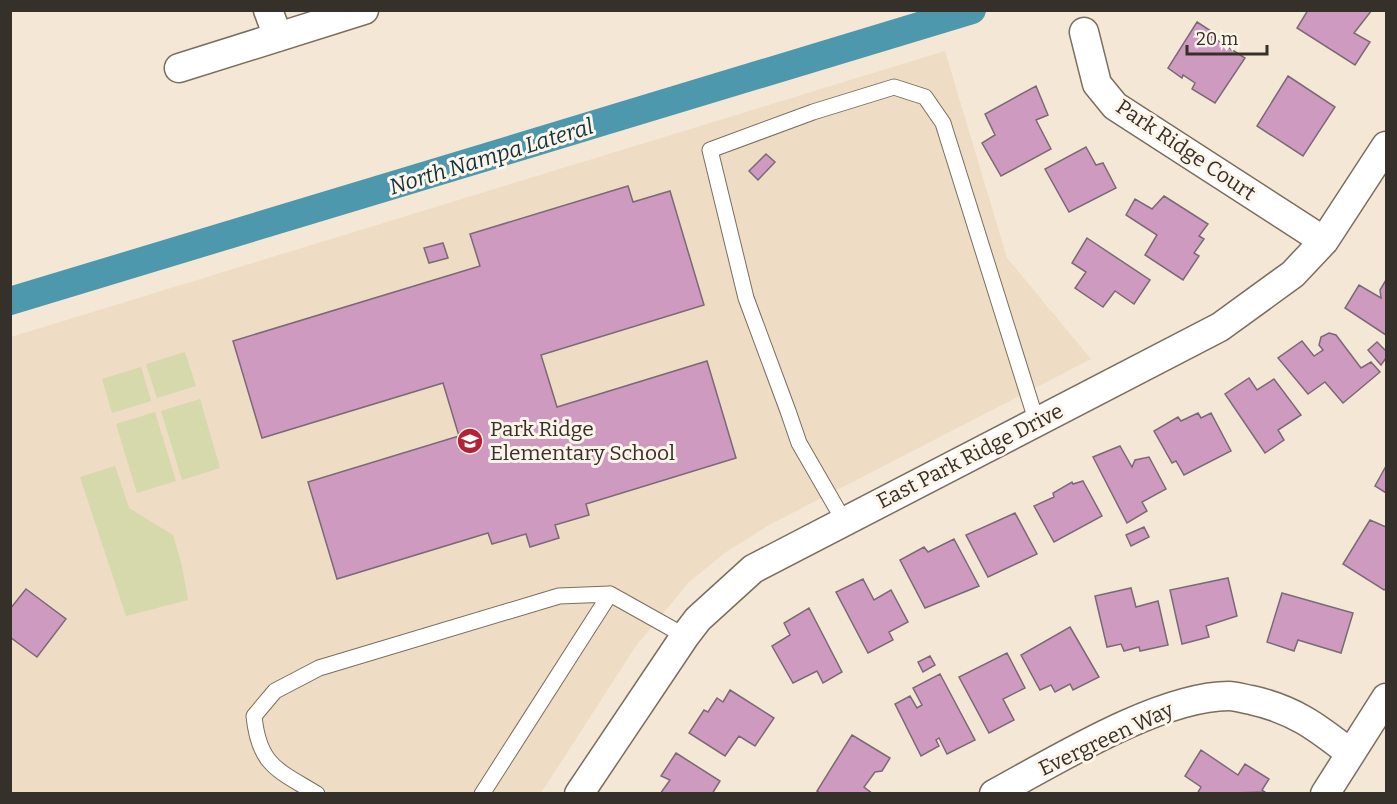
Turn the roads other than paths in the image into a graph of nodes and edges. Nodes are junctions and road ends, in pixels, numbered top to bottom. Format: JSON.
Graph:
{"nodes":[{"id":1,"x":268,"y":10,"type":"edge"},
{"id":2,"x":364,"y":10,"type":"edge"},
{"id":3,"x":1084,"y":32,"type":"dead end"},
{"id":4,"x":278,"y":37,"type":"junction"},
{"id":5,"x":179,"y":68,"type":"dead end"},
{"id":6,"x":1386,"y":146,"type":"edge"},
{"id":7,"x":1324,"y":241,"type":"junction"},
{"id":8,"x":1037,"y":423,"type":"junction"},
{"id":9,"x":844,"y":521,"type":"junction"},
{"id":10,"x":610,"y":594,"type":"junction"},
{"id":11,"x":685,"y":636,"type":"junction"},
{"id":12,"x":1386,"y":698,"type":"edge"},
{"id":13,"x":1350,"y":753,"type":"junction"},
{"id":14,"x":317,"y":794,"type":"edge"},
{"id":15,"x":482,"y":794,"type":"edge"},
{"id":16,"x":579,"y":794,"type":"edge"},
{"id":17,"x":994,"y":794,"type":"edge"},
{"id":18,"x":1325,"y":794,"type":"edge"}],
"edges":[{"from":1,"to":4,"type":"street"},
{"from":2,"to":4,"type":"street"},
{"from":3,"to":7,"type":"street","name":"Park Ridge Court"},
{"from":4,"to":5,"type":"street"},
{"from":6,"to":7,"type":"street","name":"East Park Ridge Drive"},
{"from":7,"to":8,"type":"street","name":"East Park Ridge Drive"},
{"from":8,"to":9,"type":"street","name":"East Park Ridge Drive"},
{"from":8,"to":9,"type":"lane"},
{"from":9,"to":11,"type":"street","name":"East Park Ridge Drive"},
{"from":10,"to":11,"type":"lane"},
{"from":10,"to":14,"type":"lane"},
{"from":10,"to":15,"type":"lane"},
{"from":11,"to":16,"type":"street","name":"East Park Ridge Drive"},
{"from":12,"to":13,"type":"street"},
{"from":13,"to":17,"type":"street","name":"Evergreen Way"},
{"from":13,"to":18,"type":"street"}]}
